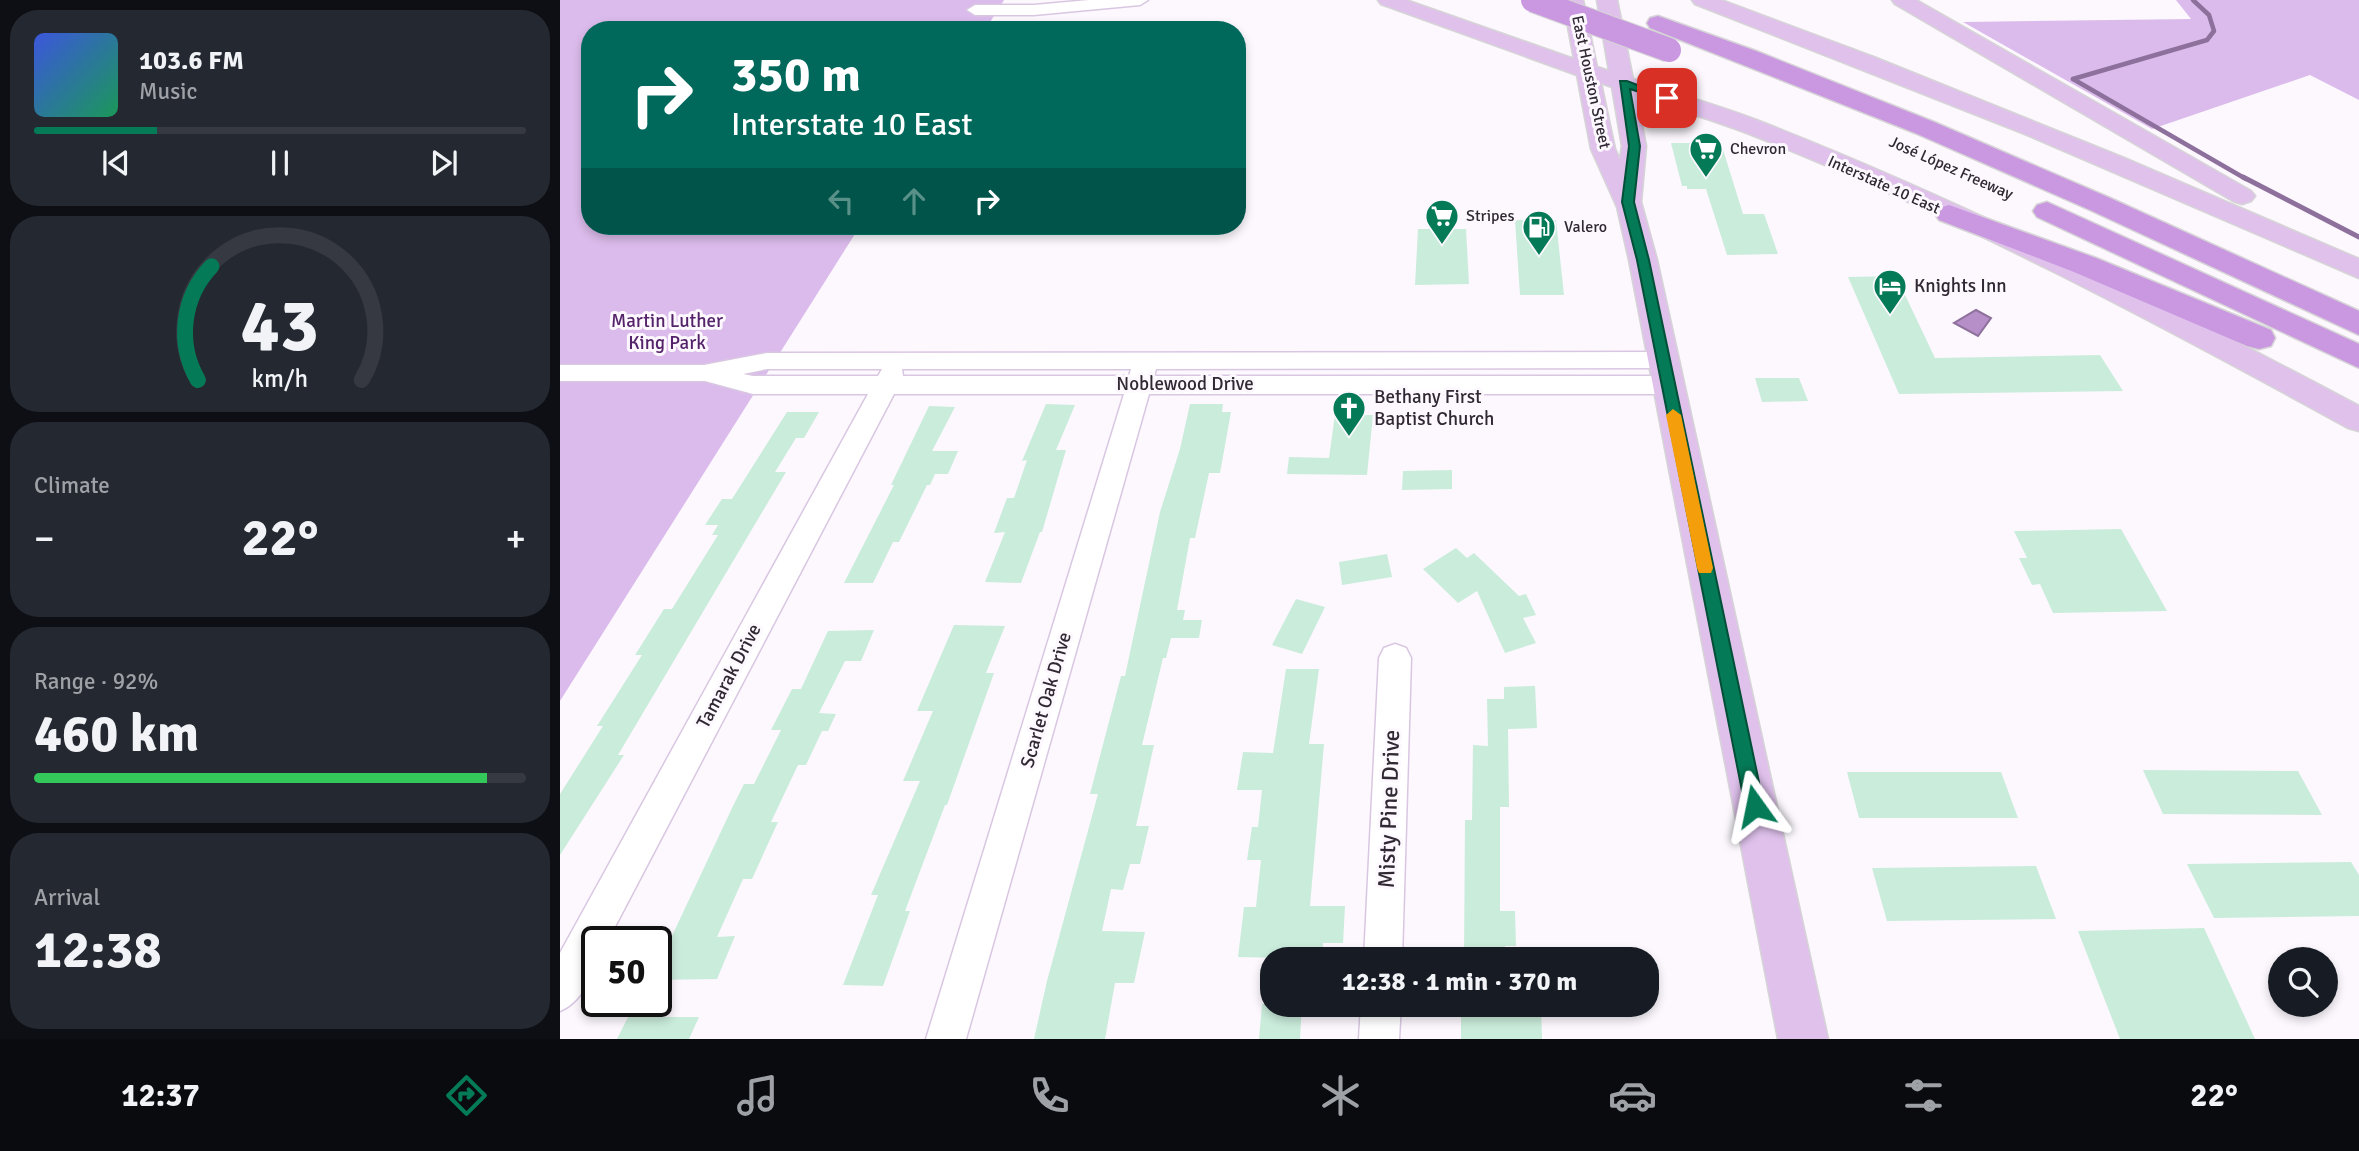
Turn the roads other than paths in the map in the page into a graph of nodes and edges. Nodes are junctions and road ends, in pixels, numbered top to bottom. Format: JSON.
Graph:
{"nodes":[{"id":1,"x":1140,"y":0,"type":"edge"},
{"id":2,"x":1388,"y":0,"type":"edge"},
{"id":3,"x":1533,"y":0,"type":"edge"},
{"id":4,"x":1573,"y":0,"type":"edge"},
{"id":5,"x":1593,"y":0,"type":"edge"},
{"id":6,"x":1607,"y":0,"type":"edge"},
{"id":7,"x":1702,"y":0,"type":"edge"},
{"id":8,"x":1902,"y":0,"type":"edge"},
{"id":9,"x":975,"y":10,"type":"dead end"},
{"id":10,"x":1586,"y":69,"type":"junction"},
{"id":11,"x":2026,"y":70,"type":"junction"},
{"id":12,"x":1624,"y":83,"type":"junction"},
{"id":13,"x":1971,"y":104,"type":"junction"},
{"id":14,"x":1711,"y":114,"type":"junction"},
{"id":15,"x":1632,"y":134,"type":"junction"},
{"id":16,"x":1933,"y":160,"type":"dead end"},
{"id":17,"x":1628,"y":202,"type":"junction"},
{"id":18,"x":2029,"y":202,"type":"dead end"},
{"id":19,"x":1949,"y":214,"type":"junction"},
{"id":20,"x":2359,"y":259,"type":"edge"},
{"id":21,"x":2359,"y":270,"type":"edge"},
{"id":22,"x":2359,"y":324,"type":"edge"},
{"id":23,"x":2359,"y":357,"type":"edge"},
{"id":24,"x":1665,"y":372,"type":"junction"},
{"id":25,"x":560,"y":373,"type":"edge"},
{"id":26,"x":892,"y":373,"type":"junction"},
{"id":27,"x":1143,"y":373,"type":"junction"},
{"id":28,"x":2359,"y":382,"type":"edge"},
{"id":29,"x":2359,"y":420,"type":"edge"},
{"id":30,"x":1395,"y":658,"type":"dead end"},
{"id":31,"x":1383,"y":947,"type":"edge"},
{"id":32,"x":560,"y":992,"type":"edge"},
{"id":33,"x":1380,"y":1017,"type":"edge"},
{"id":34,"x":946,"y":1039,"type":"edge"},
{"id":35,"x":1379,"y":1039,"type":"edge"},
{"id":36,"x":1802,"y":1039,"type":"edge"}],
"edges":[{"from":1,"to":9,"type":"street"},
{"from":2,"to":10,"type":"main road","name":"Interstate 10 East"},
{"from":3,"to":16,"type":"highway","name":"José López Freeway","bridge":true},
{"from":4,"to":10,"type":"main road","name":"East Houston Street"},
{"from":5,"to":22,"type":"highway","name":"José López Freeway"},
{"from":6,"to":12,"type":"main road","name":"East Houston Street"},
{"from":7,"to":13,"type":"main road"},
{"from":8,"to":11,"type":"main road"},
{"from":10,"to":12,"type":"main road","name":"Interstate 10 East"},
{"from":10,"to":17,"type":"main road","name":"East Houston Street"},
{"from":11,"to":13,"type":"main road"},
{"from":11,"to":20,"type":"main road"},
{"from":12,"to":14,"type":"main road","name":"Interstate 10 East"},
{"from":12,"to":15,"type":"main road","name":"East Houston Street"},
{"from":13,"to":21,"type":"main road"},
{"from":14,"to":15,"type":"main road"},
{"from":14,"to":19,"type":"main road","name":"Interstate 10 East"},
{"from":15,"to":17,"type":"main road","name":"East Houston Street"},
{"from":17,"to":24,"type":"main road","name":"East Houston Street"},
{"from":18,"to":23,"type":"highway","name":"José López Freeway"},
{"from":19,"to":28,"type":"highway"},
{"from":19,"to":29,"type":"main road","name":"Interstate 10 East"},
{"from":24,"to":27,"type":"street","name":"Noblewood Drive"},
{"from":24,"to":36,"type":"main road","name":"East Houston Street"},
{"from":25,"to":26,"type":"street","name":"Noblewood Drive"},
{"from":26,"to":27,"type":"street","name":"Noblewood Drive"},
{"from":26,"to":32,"type":"street","name":"Tamarak Drive"},
{"from":27,"to":34,"type":"street","name":"Scarlet Oak Drive"},
{"from":30,"to":31,"type":"street","name":"Misty Pine Drive"},
{"from":33,"to":35,"type":"street"}]}
